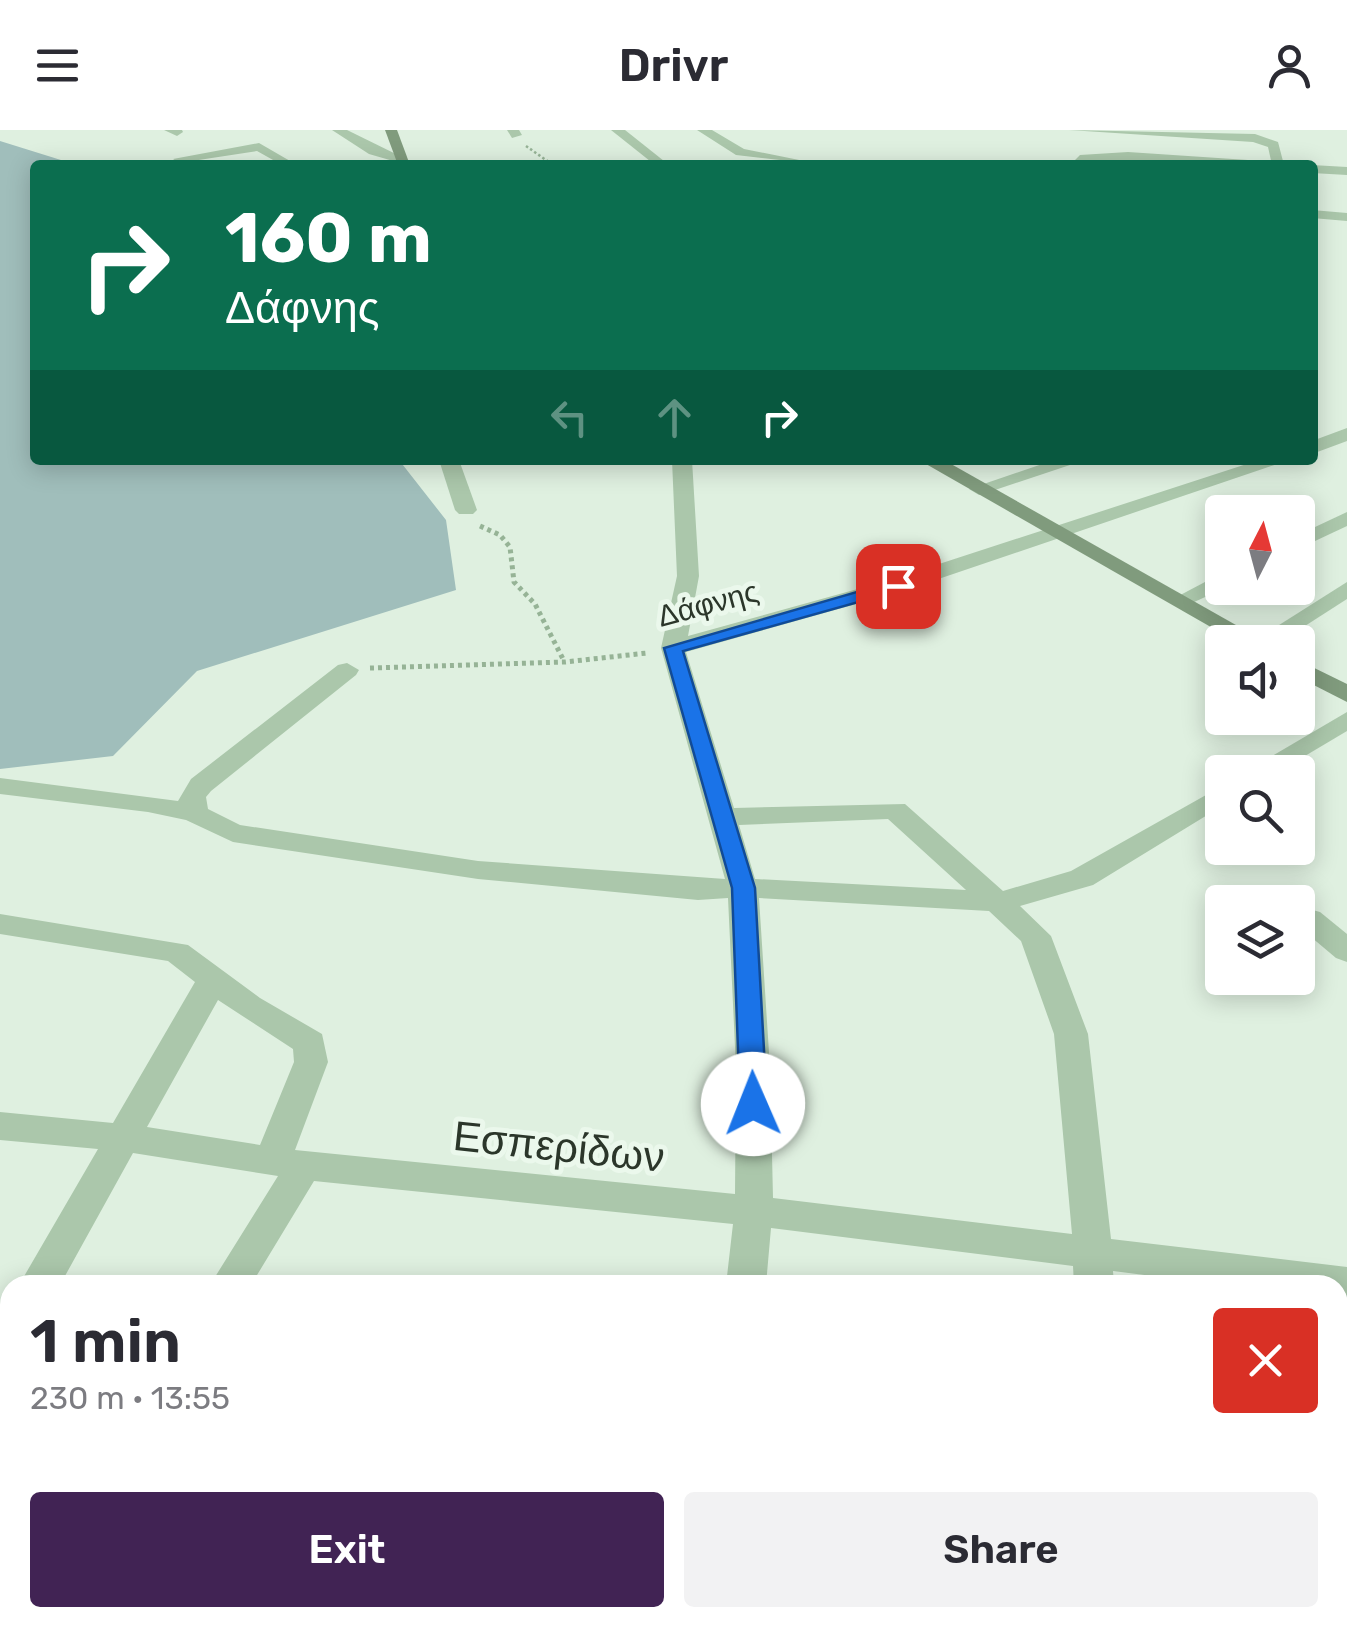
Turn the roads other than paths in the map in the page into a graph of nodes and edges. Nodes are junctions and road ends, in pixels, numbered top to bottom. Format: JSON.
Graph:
{"nodes":[{"id":1,"x":338,"y":130,"type":"edge"},
{"id":2,"x":391,"y":130,"type":"edge"},
{"id":3,"x":616,"y":130,"type":"edge"},
{"id":4,"x":704,"y":130,"type":"edge"},
{"id":5,"x":1076,"y":130,"type":"edge"},
{"id":6,"x":720,"y":143,"type":"junction"},
{"id":7,"x":179,"y":159,"type":"dead end"},
{"id":8,"x":282,"y":160,"type":"edge"},
{"id":9,"x":397,"y":160,"type":"edge"},
{"id":10,"x":401,"y":160,"type":"edge"},
{"id":11,"x":656,"y":160,"type":"edge"},
{"id":12,"x":746,"y":160,"type":"edge"},
{"id":13,"x":788,"y":160,"type":"edge"},
{"id":14,"x":1079,"y":160,"type":"edge"},
{"id":15,"x":1188,"y":160,"type":"edge"},
{"id":16,"x":1277,"y":160,"type":"edge"},
{"id":17,"x":1318,"y":169,"type":"edge"},
{"id":18,"x":1347,"y":171,"type":"edge"},
{"id":19,"x":1318,"y":215,"type":"edge"},
{"id":20,"x":1347,"y":217,"type":"edge"},
{"id":21,"x":1347,"y":434,"type":"edge"},
{"id":22,"x":1318,"y":446,"type":"edge"},
{"id":23,"x":451,"y":465,"type":"edge"},
{"id":24,"x":682,"y":465,"type":"edge"},
{"id":25,"x":938,"y":465,"type":"edge"},
{"id":26,"x":1058,"y":465,"type":"edge"},
{"id":27,"x":1264,"y":465,"type":"edge"},
{"id":28,"x":979,"y":489,"type":"junction"},
{"id":29,"x":466,"y":510,"type":"road end"},
{"id":30,"x":1347,"y":519,"type":"edge"},
{"id":31,"x":1062,"y":533,"type":"junction"},
{"id":32,"x":1315,"y":535,"type":"edge"},
{"id":33,"x":1205,"y":589,"type":"edge"},
{"id":34,"x":1347,"y":589,"type":"edge"},
{"id":35,"x":1181,"y":601,"type":"junction"},
{"id":36,"x":1224,"y":625,"type":"edge"},
{"id":37,"x":1291,"y":625,"type":"edge"},
{"id":38,"x":673,"y":648,"type":"junction"},
{"id":39,"x":347,"y":670,"type":"road end"},
{"id":40,"x":1315,"y":676,"type":"edge"},
{"id":41,"x":1347,"y":694,"type":"edge"},
{"id":42,"x":1347,"y":720,"type":"edge"},
{"id":43,"x":1288,"y":755,"type":"edge"},
{"id":44,"x":0,"y":786,"type":"edge"},
{"id":45,"x":1205,"y":804,"type":"edge"},
{"id":46,"x":194,"y":813,"type":"junction"},
{"id":47,"x":722,"y":818,"type":"junction"},
{"id":48,"x":744,"y":888,"type":"junction"},
{"id":49,"x":998,"y":902,"type":"junction"},
{"id":50,"x":0,"y":924,"type":"edge"},
{"id":51,"x":1315,"y":925,"type":"edge"},
{"id":52,"x":1347,"y":951,"type":"edge"},
{"id":53,"x":213,"y":979,"type":"junction"},
{"id":54,"x":0,"y":1126,"type":"edge"},
{"id":55,"x":126,"y":1138,"type":"junction"},
{"id":56,"x":288,"y":1164,"type":"junction"},
{"id":57,"x":754,"y":1211,"type":"junction"},
{"id":58,"x":1094,"y":1269,"type":"edge"},
{"id":59,"x":45,"y":1275,"type":"edge"},
{"id":60,"x":235,"y":1275,"type":"edge"},
{"id":61,"x":747,"y":1275,"type":"edge"},
{"id":62,"x":1195,"y":1275,"type":"edge"}],
"edges":[{"from":1,"to":9,"type":"street"},
{"from":2,"to":10,"type":"street"},
{"from":3,"to":11,"type":"street"},
{"from":4,"to":6,"type":"street"},
{"from":5,"to":16,"type":"street"},
{"from":6,"to":12,"type":"street"},
{"from":6,"to":13,"type":"street"},
{"from":7,"to":8,"type":"street"},
{"from":14,"to":15,"type":"street"},
{"from":17,"to":18,"type":"street"},
{"from":19,"to":20,"type":"street"},
{"from":21,"to":22,"type":"street"},
{"from":23,"to":29,"type":"street"},
{"from":24,"to":38,"type":"street"},
{"from":25,"to":28,"type":"street"},
{"from":26,"to":28,"type":"street"},
{"from":27,"to":31,"type":"street","name":"Δάφνης"},
{"from":28,"to":31,"type":"street"},
{"from":30,"to":32,"type":"street"},
{"from":31,"to":35,"type":"street"},
{"from":31,"to":38,"type":"street","name":"Δάφνης"},
{"from":33,"to":35,"type":"street"},
{"from":34,"to":37,"type":"street"},
{"from":35,"to":36,"type":"street"},
{"from":38,"to":47,"type":"street"},
{"from":39,"to":46,"type":"street"},
{"from":40,"to":41,"type":"street"},
{"from":42,"to":43,"type":"street"},
{"from":44,"to":46,"type":"street"},
{"from":45,"to":49,"type":"street"},
{"from":46,"to":48,"type":"street"},
{"from":47,"to":48,"type":"street"},
{"from":47,"to":49,"type":"street"},
{"from":48,"to":49,"type":"street"},
{"from":48,"to":57,"type":"street"},
{"from":49,"to":58,"type":"street"},
{"from":50,"to":53,"type":"street"},
{"from":51,"to":52,"type":"street"},
{"from":53,"to":55,"type":"street"},
{"from":53,"to":56,"type":"street"},
{"from":54,"to":55,"type":"street","name":"Εσπερίδων"},
{"from":55,"to":56,"type":"street","name":"Εσπερίδων"},
{"from":55,"to":59,"type":"street"},
{"from":56,"to":57,"type":"street","name":"Εσπερίδων"},
{"from":56,"to":60,"type":"street"},
{"from":57,"to":58,"type":"street","name":"Εσπερίδων"},
{"from":57,"to":61,"type":"street"},
{"from":58,"to":62,"type":"street","name":"Εσπερίδων"}]}
